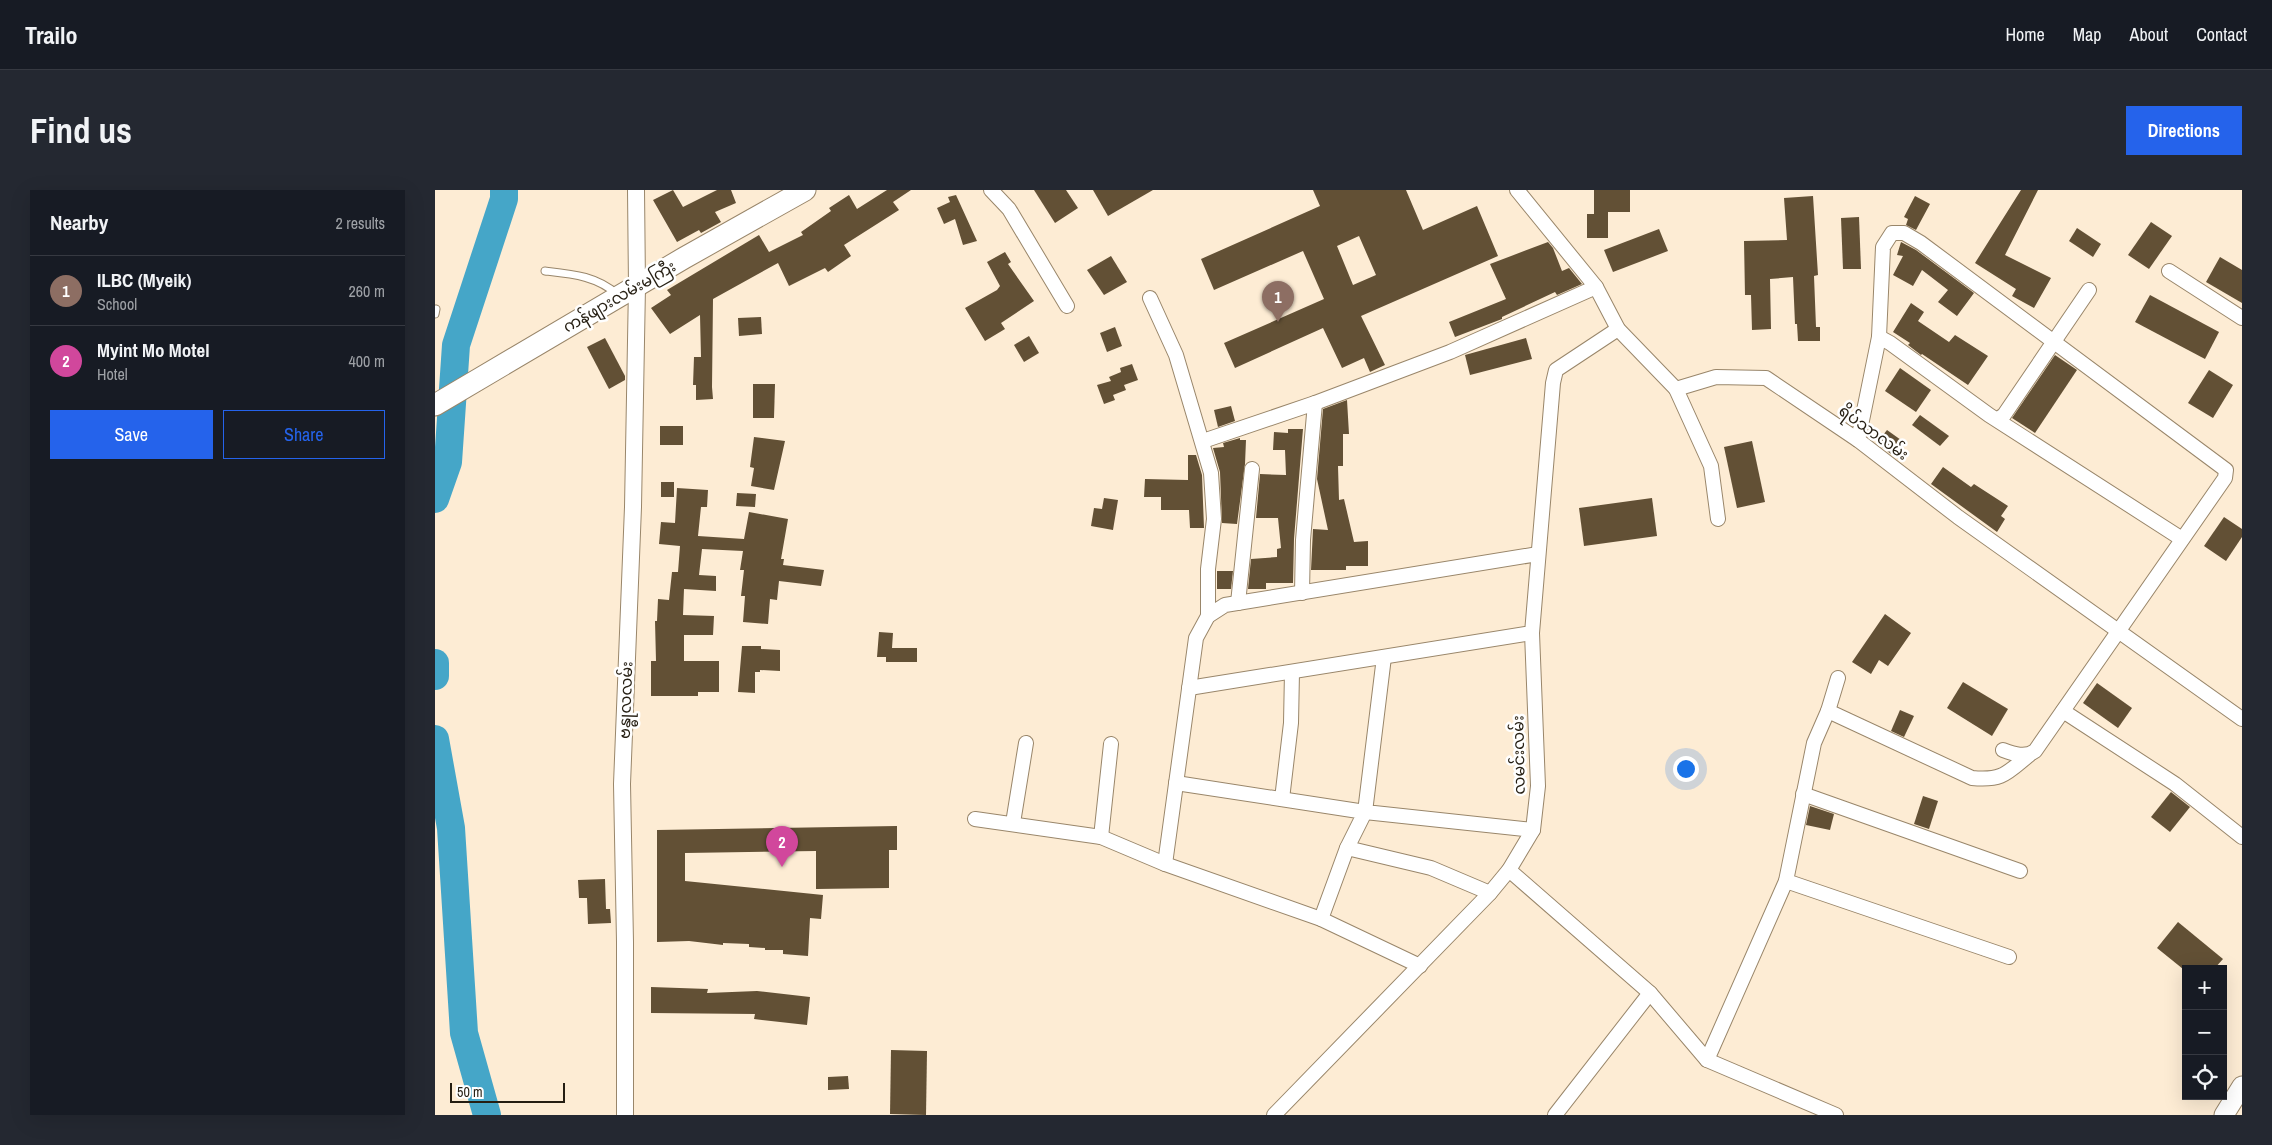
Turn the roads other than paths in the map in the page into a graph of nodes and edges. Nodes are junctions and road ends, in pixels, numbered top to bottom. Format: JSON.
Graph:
{"nodes":[{"id":1,"x":636,"y":190,"type":"edge"},
{"id":2,"x":805,"y":190,"type":"edge"},
{"id":3,"x":991,"y":190,"type":"edge"},
{"id":4,"x":1517,"y":190,"type":"edge"},
{"id":5,"x":545,"y":270,"type":"dead end"},
{"id":6,"x":2169,"y":271,"type":"dead end"},
{"id":7,"x":1596,"y":287,"type":"junction"},
{"id":8,"x":2089,"y":290,"type":"dead end"},
{"id":9,"x":628,"y":291,"type":"junction"},
{"id":10,"x":1150,"y":298,"type":"dead end"},
{"id":11,"x":1067,"y":306,"type":"dead end"},
{"id":12,"x":2242,"y":318,"type":"edge"},
{"id":13,"x":1618,"y":329,"type":"junction"},
{"id":14,"x":1879,"y":337,"type":"junction"},
{"id":15,"x":2053,"y":341,"type":"junction"},
{"id":16,"x":1676,"y":389,"type":"junction"},
{"id":17,"x":1315,"y":403,"type":"junction"},
{"id":18,"x":435,"y":405,"type":"edge"},
{"id":19,"x":1997,"y":419,"type":"junction"},
{"id":20,"x":1858,"y":440,"type":"junction"},
{"id":21,"x":1203,"y":441,"type":"junction"},
{"id":22,"x":1252,"y":469,"type":"dead end"},
{"id":23,"x":1718,"y":519,"type":"dead end"},
{"id":24,"x":2182,"y":539,"type":"junction"},
{"id":25,"x":1538,"y":554,"type":"junction"},
{"id":26,"x":1302,"y":593,"type":"junction"},
{"id":27,"x":1238,"y":603,"type":"junction"},
{"id":28,"x":1209,"y":616,"type":"junction"},
{"id":29,"x":2118,"y":630,"type":"junction"},
{"id":30,"x":1532,"y":634,"type":"junction"},
{"id":31,"x":1384,"y":657,"type":"junction"},
{"id":32,"x":1292,"y":672,"type":"junction"},
{"id":33,"x":1838,"y":678,"type":"dead end"},
{"id":34,"x":1189,"y":688,"type":"junction"},
{"id":35,"x":1828,"y":711,"type":"junction"},
{"id":36,"x":2063,"y":711,"type":"junction"},
{"id":37,"x":2242,"y":719,"type":"edge"},
{"id":38,"x":1026,"y":743,"type":"dead end"},
{"id":39,"x":1111,"y":744,"type":"dead end"},
{"id":40,"x":2003,"y":750,"type":"dead end"},
{"id":41,"x":2029,"y":755,"type":"junction"},
{"id":42,"x":1176,"y":783,"type":"junction"},
{"id":43,"x":1803,"y":794,"type":"junction"},
{"id":44,"x":1281,"y":799,"type":"junction"},
{"id":45,"x":1365,"y":812,"type":"junction"},
{"id":46,"x":975,"y":819,"type":"dead end"},
{"id":47,"x":1013,"y":823,"type":"junction"},
{"id":48,"x":1533,"y":830,"type":"junction"},
{"id":49,"x":1101,"y":837,"type":"junction"},
{"id":50,"x":2242,"y":837,"type":"edge"},
{"id":51,"x":1347,"y":848,"type":"junction"},
{"id":52,"x":1165,"y":864,"type":"junction"},
{"id":53,"x":1509,"y":870,"type":"junction"},
{"id":54,"x":2020,"y":871,"type":"dead end"},
{"id":55,"x":1786,"y":881,"type":"junction"},
{"id":56,"x":1490,"y":893,"type":"junction"},
{"id":57,"x":1321,"y":919,"type":"junction"},
{"id":58,"x":2009,"y":958,"type":"dead end"},
{"id":59,"x":1420,"y":966,"type":"junction"},
{"id":60,"x":1650,"y":993,"type":"junction"},
{"id":61,"x":1707,"y":1060,"type":"junction"},
{"id":62,"x":2242,"y":1086,"type":"edge"},
{"id":63,"x":625,"y":1115,"type":"edge"},
{"id":64,"x":1275,"y":1115,"type":"edge"},
{"id":65,"x":1555,"y":1115,"type":"edge"},
{"id":66,"x":1836,"y":1115,"type":"edge"},
{"id":67,"x":2224,"y":1115,"type":"edge"}],
"edges":[{"from":1,"to":9,"type":"street","name":"ဗန္ဓုလလမ်း"},
{"from":2,"to":9,"type":"main road","name":"ကန်ဖျားလမ်းမကြီး"},
{"from":3,"to":11,"type":"street"},
{"from":4,"to":7,"type":"street"},
{"from":5,"to":9,"type":"lane"},
{"from":6,"to":12,"type":"street"},
{"from":7,"to":13,"type":"street"},
{"from":7,"to":17,"type":"street"},
{"from":8,"to":15,"type":"street"},
{"from":9,"to":18,"type":"main road","name":"ကန်ဖျားလမ်းမကြီး"},
{"from":9,"to":63,"type":"street","name":"ဗန္ဓုလလမ်း"},
{"from":10,"to":21,"type":"street"},
{"from":13,"to":16,"type":"street"},
{"from":13,"to":25,"type":"street","name":"လမင်းလမ်း"},
{"from":14,"to":15,"type":"street"},
{"from":14,"to":19,"type":"street"},
{"from":14,"to":20,"type":"street"},
{"from":15,"to":19,"type":"street"},
{"from":15,"to":24,"type":"street"},
{"from":16,"to":20,"type":"street","name":"ရိပ်သာလမ်း"},
{"from":16,"to":23,"type":"street"},
{"from":17,"to":21,"type":"street"},
{"from":17,"to":26,"type":"street"},
{"from":19,"to":24,"type":"street"},
{"from":20,"to":29,"type":"street","name":"ရိပ်သာလမ်း"},
{"from":21,"to":28,"type":"street"},
{"from":22,"to":27,"type":"street"},
{"from":24,"to":29,"type":"street"},
{"from":25,"to":26,"type":"street"},
{"from":25,"to":30,"type":"street","name":"လမင်းလမ်း"},
{"from":26,"to":27,"type":"street"},
{"from":27,"to":28,"type":"street"},
{"from":28,"to":34,"type":"street"},
{"from":29,"to":36,"type":"street"},
{"from":29,"to":37,"type":"street","name":"ရိပ်သာလမ်း"},
{"from":30,"to":31,"type":"street"},
{"from":30,"to":48,"type":"street","name":"လမင်းလမ်း"},
{"from":31,"to":32,"type":"street"},
{"from":31,"to":45,"type":"street"},
{"from":32,"to":34,"type":"street"},
{"from":32,"to":44,"type":"street"},
{"from":33,"to":35,"type":"street"},
{"from":34,"to":42,"type":"street"},
{"from":35,"to":41,"type":"street"},
{"from":35,"to":43,"type":"street"},
{"from":36,"to":41,"type":"street"},
{"from":36,"to":50,"type":"street"},
{"from":38,"to":47,"type":"street"},
{"from":39,"to":49,"type":"street"},
{"from":40,"to":41,"type":"street"},
{"from":42,"to":44,"type":"street"},
{"from":42,"to":52,"type":"street"},
{"from":43,"to":54,"type":"street"},
{"from":43,"to":55,"type":"street"},
{"from":44,"to":45,"type":"street"},
{"from":45,"to":48,"type":"street"},
{"from":45,"to":51,"type":"street"},
{"from":46,"to":47,"type":"street"},
{"from":47,"to":49,"type":"street"},
{"from":48,"to":53,"type":"street","name":"လမင်းလမ်း"},
{"from":49,"to":52,"type":"street"},
{"from":51,"to":56,"type":"street"},
{"from":51,"to":57,"type":"street"},
{"from":52,"to":57,"type":"street"},
{"from":53,"to":56,"type":"street","name":"လမင်းလမ်း"},
{"from":53,"to":60,"type":"street"},
{"from":55,"to":58,"type":"street"},
{"from":55,"to":61,"type":"street"},
{"from":56,"to":59,"type":"street","name":"လမင်းလမ်း"},
{"from":57,"to":59,"type":"street"},
{"from":59,"to":64,"type":"street","name":"လမင်းလမ်း"},
{"from":60,"to":61,"type":"street"},
{"from":60,"to":65,"type":"street"},
{"from":61,"to":66,"type":"street"},
{"from":62,"to":67,"type":"main road"}]}
